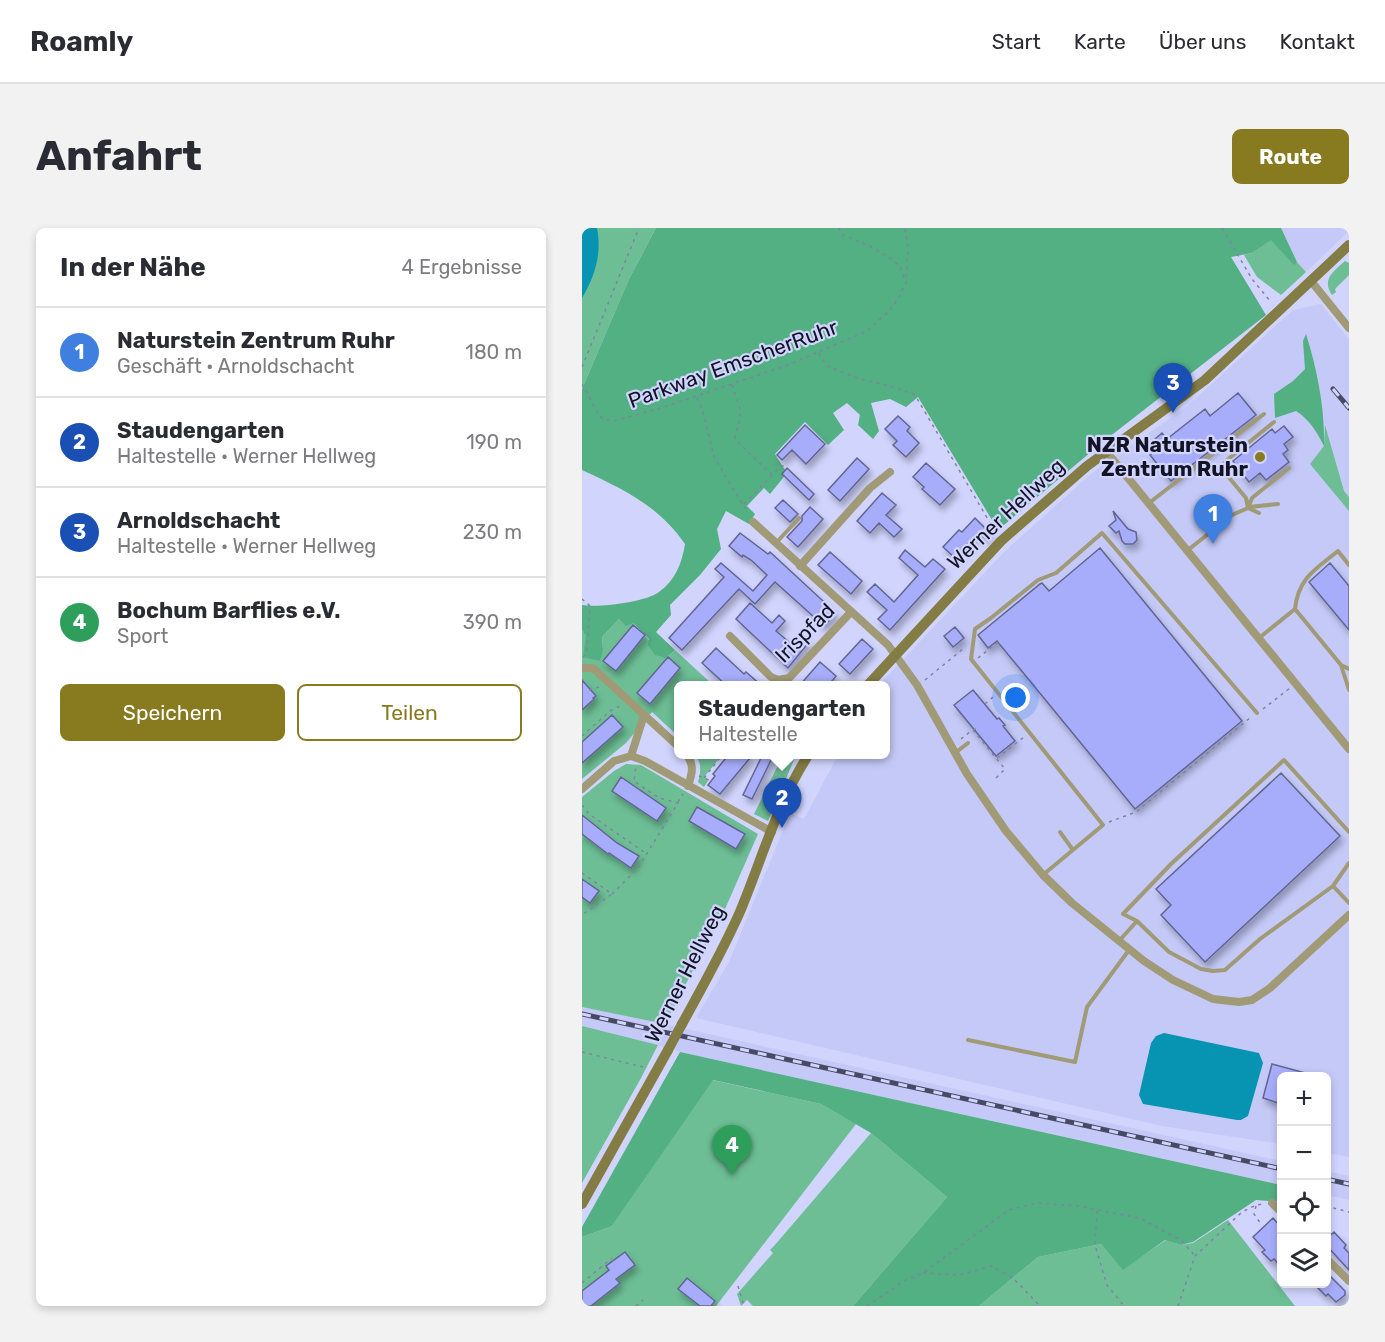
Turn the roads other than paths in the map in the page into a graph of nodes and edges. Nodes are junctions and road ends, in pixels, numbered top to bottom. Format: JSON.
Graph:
{"nodes":[{"id":1,"x":1349,"y":246,"type":"edge"},
{"id":2,"x":1311,"y":281,"type":"junction"},
{"id":3,"x":1349,"y":328,"type":"edge"},
{"id":4,"x":1264,"y":414,"type":"dead end"},
{"id":5,"x":1274,"y":422,"type":"dead end"},
{"id":6,"x":1106,"y":451,"type":"junction"},
{"id":7,"x":1289,"y":468,"type":"dead end"},
{"id":8,"x":890,"y":472,"type":"dead end"},
{"id":9,"x":1149,"y":503,"type":"junction"},
{"id":10,"x":1278,"y":504,"type":"dead end"},
{"id":11,"x":1248,"y":508,"type":"junction"},
{"id":12,"x":1259,"y":513,"type":"dead end"},
{"id":13,"x":799,"y":518,"type":"dead end"},
{"id":14,"x":753,"y":522,"type":"road end"},
{"id":15,"x":776,"y":543,"type":"junction"},
{"id":16,"x":1187,"y":551,"type":"junction"},
{"id":17,"x":1349,"y":565,"type":"edge"},
{"id":18,"x":800,"y":566,"type":"junction"},
{"id":19,"x":1295,"y":609,"type":"junction"},
{"id":20,"x":851,"y":612,"type":"junction"},
{"id":21,"x":730,"y":636,"type":"dead end"},
{"id":22,"x":1258,"y":638,"type":"junction"},
{"id":23,"x":895,"y":654,"type":"junction"},
{"id":24,"x":1341,"y":665,"type":"junction"},
{"id":25,"x":582,"y":668,"type":"edge"},
{"id":26,"x":1349,"y":669,"type":"edge"},
{"id":27,"x":871,"y":681,"type":"edge"},
{"id":28,"x":1349,"y":690,"type":"edge"},
{"id":29,"x":1257,"y":713,"type":"road end"},
{"id":30,"x":644,"y":715,"type":"junction"},
{"id":31,"x":674,"y":743,"type":"edge"},
{"id":32,"x":968,"y":743,"type":"dead end"},
{"id":33,"x":1349,"y":749,"type":"edge"},
{"id":34,"x":954,"y":753,"type":"junction"},
{"id":35,"x":635,"y":757,"type":"junction"},
{"id":36,"x":690,"y":759,"type":"edge"},
{"id":37,"x":806,"y":759,"type":"edge"},
{"id":38,"x":688,"y":786,"type":"junction"},
{"id":39,"x":582,"y":789,"type":"edge"},
{"id":40,"x":772,"y":832,"type":"junction"},
{"id":41,"x":1060,"y":832,"type":"dead end"},
{"id":42,"x":1349,"y":832,"type":"edge"},
{"id":43,"x":1073,"y":850,"type":"junction"},
{"id":44,"x":1349,"y":863,"type":"edge"},
{"id":45,"x":1043,"y":875,"type":"junction"},
{"id":46,"x":1333,"y":886,"type":"junction"},
{"id":47,"x":1349,"y":903,"type":"edge"},
{"id":48,"x":1349,"y":915,"type":"edge"},
{"id":49,"x":1137,"y":921,"type":"junction"},
{"id":50,"x":1118,"y":942,"type":"junction"},
{"id":51,"x":1129,"y":950,"type":"junction"},
{"id":52,"x":968,"y":1040,"type":"dead end"},
{"id":53,"x":1272,"y":1203,"type":"road end"},
{"id":54,"x":582,"y":1204,"type":"edge"},
{"id":55,"x":1277,"y":1209,"type":"edge"},
{"id":56,"x":1331,"y":1263,"type":"edge"},
{"id":57,"x":1349,"y":1281,"type":"edge"}],
"edges":[{"from":1,"to":2,"type":"main road","name":"Werner Hellweg"},
{"from":2,"to":3,"type":"street"},
{"from":2,"to":6,"type":"main road","name":"Werner Hellweg"},
{"from":4,"to":9,"type":"lane"},
{"from":5,"to":11,"type":"lane"},
{"from":6,"to":9,"type":"street"},
{"from":6,"to":23,"type":"main road","name":"Werner Hellweg"},
{"from":7,"to":11,"type":"lane"},
{"from":8,"to":18,"type":"street"},
{"from":9,"to":16,"type":"street"},
{"from":10,"to":11,"type":"lane"},
{"from":11,"to":12,"type":"lane"},
{"from":11,"to":16,"type":"lane"},
{"from":13,"to":15,"type":"lane"},
{"from":14,"to":15,"type":"street"},
{"from":15,"to":18,"type":"street"},
{"from":16,"to":22,"type":"street"},
{"from":17,"to":19,"type":"lane"},
{"from":18,"to":20,"type":"street"},
{"from":19,"to":22,"type":"lane"},
{"from":19,"to":24,"type":"lane"},
{"from":20,"to":21,"type":"street","name":"Irispfad"},
{"from":20,"to":23,"type":"street"},
{"from":22,"to":33,"type":"street"},
{"from":23,"to":27,"type":"main road","name":"Werner Hellweg"},
{"from":23,"to":34,"type":"street"},
{"from":24,"to":26,"type":"lane"},
{"from":24,"to":28,"type":"lane"},
{"from":25,"to":30,"type":"street"},
{"from":29,"to":43,"type":"lane"},
{"from":30,"to":31,"type":"street"},
{"from":30,"to":35,"type":"street"},
{"from":32,"to":34,"type":"lane"},
{"from":34,"to":45,"type":"street"},
{"from":35,"to":38,"type":"street"},
{"from":35,"to":39,"type":"street"},
{"from":36,"to":38,"type":"street"},
{"from":37,"to":40,"type":"main road","name":"Werner Hellweg"},
{"from":38,"to":40,"type":"street"},
{"from":40,"to":54,"type":"main road","name":"Werner Hellweg","bridge":true},
{"from":41,"to":43,"type":"lane"},
{"from":42,"to":49,"type":"lane"},
{"from":43,"to":45,"type":"lane"},
{"from":44,"to":46,"type":"lane"},
{"from":45,"to":50,"type":"street"},
{"from":46,"to":47,"type":"lane"},
{"from":46,"to":49,"type":"lane"},
{"from":48,"to":51,"type":"street"},
{"from":49,"to":50,"type":"lane"},
{"from":50,"to":51,"type":"street"},
{"from":51,"to":52,"type":"lane"},
{"from":53,"to":55,"type":"street"},
{"from":56,"to":57,"type":"street"}]}
